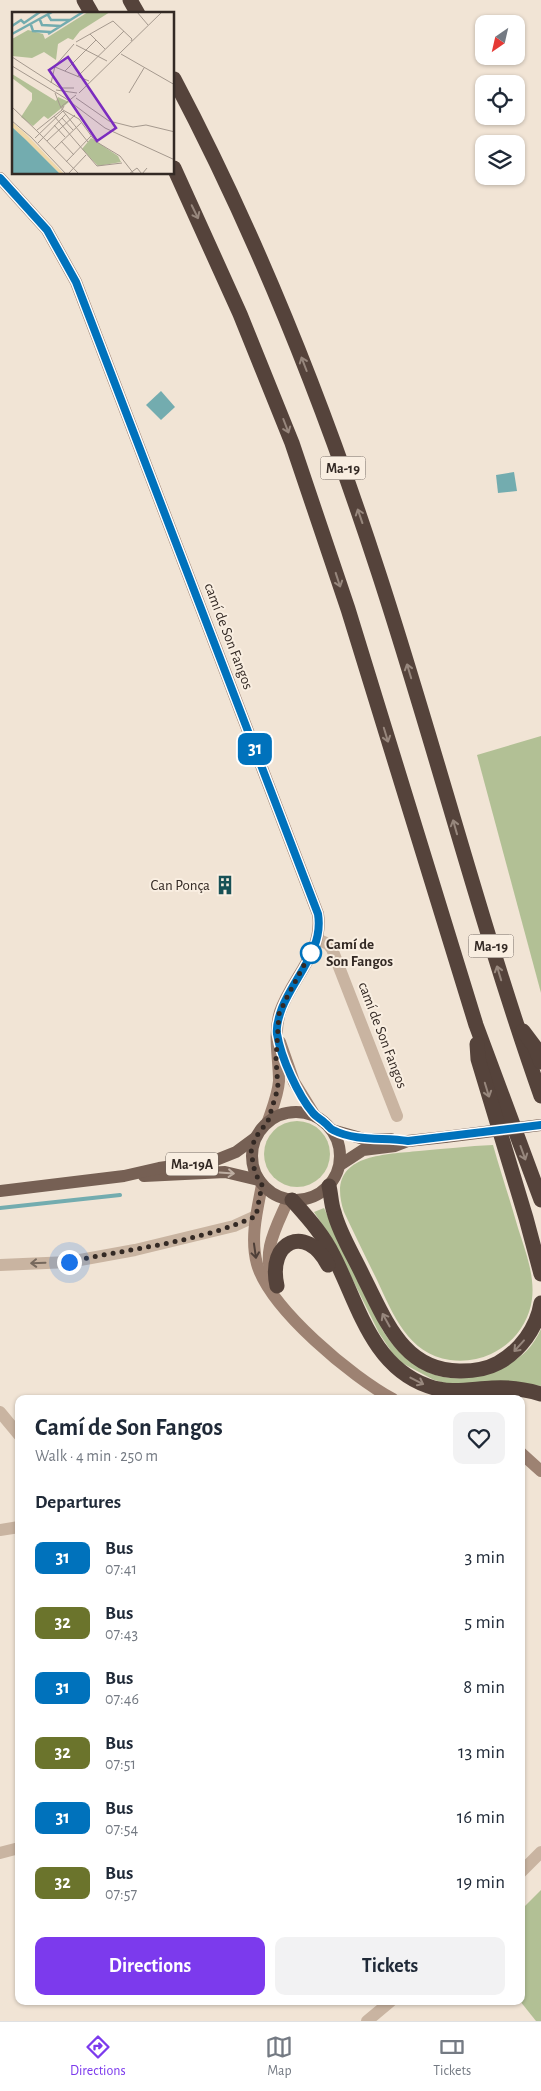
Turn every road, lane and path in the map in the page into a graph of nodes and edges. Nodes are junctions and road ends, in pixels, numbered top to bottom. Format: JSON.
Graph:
{"nodes":[{"id":1,"x":84,"y":0,"type":"edge"},
{"id":2,"x":130,"y":0,"type":"edge"},
{"id":3,"x":91,"y":12,"type":"edge"},
{"id":4,"x":137,"y":12,"type":"edge"},
{"id":5,"x":175,"y":81,"type":"edge"},
{"id":6,"x":175,"y":170,"type":"edge"},
{"id":7,"x":0,"y":178,"type":"edge"},
{"id":8,"x":317,"y":939,"type":"junction"},
{"id":9,"x":514,"y":1019,"type":"junction"},
{"id":10,"x":476,"y":1026,"type":"junction"},
{"id":11,"x":278,"y":1035,"type":"junction"},
{"id":12,"x":541,"y":1062,"type":"edge"},
{"id":13,"x":541,"y":1096,"type":"edge"},
{"id":14,"x":315,"y":1116,"type":"junction"},
{"id":15,"x":397,"y":1116,"type":"dead end"},
{"id":16,"x":268,"y":1121,"type":"junction"},
{"id":17,"x":541,"y":1125,"type":"edge"},
{"id":18,"x":332,"y":1130,"type":"junction"},
{"id":19,"x":255,"y":1138,"type":"junction"},
{"id":20,"x":408,"y":1141,"type":"junction"},
{"id":21,"x":340,"y":1166,"type":"junction"},
{"id":22,"x":124,"y":1176,"type":"junction"},
{"id":23,"x":261,"y":1183,"type":"junction"},
{"id":24,"x":329,"y":1186,"type":"junction"},
{"id":25,"x":0,"y":1191,"type":"edge"},
{"id":26,"x":290,"y":1200,"type":"junction"},
{"id":27,"x":541,"y":1200,"type":"edge"},
{"id":28,"x":256,"y":1216,"type":"junction"},
{"id":29,"x":0,"y":1265,"type":"edge"},
{"id":30,"x":541,"y":1274,"type":"edge"},
{"id":31,"x":276,"y":1286,"type":"junction"},
{"id":32,"x":352,"y":1293,"type":"junction"},
{"id":33,"x":541,"y":1303,"type":"edge"},
{"id":34,"x":307,"y":1331,"type":"junction"},
{"id":35,"x":541,"y":1394,"type":"edge"},
{"id":36,"x":387,"y":1395,"type":"edge"},
{"id":37,"x":0,"y":1412,"type":"edge"},
{"id":38,"x":15,"y":1431,"type":"edge"},
{"id":39,"x":525,"y":1457,"type":"edge"},
{"id":40,"x":541,"y":1471,"type":"edge"},
{"id":41,"x":15,"y":1528,"type":"edge"},
{"id":42,"x":0,"y":1530,"type":"edge"},
{"id":43,"x":15,"y":1849,"type":"edge"},
{"id":44,"x":541,"y":1852,"type":"edge"},
{"id":45,"x":0,"y":1853,"type":"edge"},
{"id":46,"x":525,"y":1868,"type":"edge"},
{"id":47,"x":386,"y":2005,"type":"edge"},
{"id":48,"x":367,"y":2021,"type":"edge"}],
"edges":[{"from":1,"to":3,"type":"highway"},
{"from":2,"to":4,"type":"highway"},
{"from":9,"to":5,"type":"highway","number":"Ma-19","one_way":true},
{"from":6,"to":10,"type":"highway","number":"Ma-19","one_way":true},
{"from":7,"to":8,"type":"street","name":"camí de Son Fangos"},
{"from":8,"to":11,"type":"street"},
{"from":8,"to":15,"type":"street","name":"camí de Son Fangos"},
{"from":9,"to":12,"type":"highway"},
{"from":9,"to":13,"type":"highway","number":"Ma-19"},
{"from":10,"to":27,"type":"highway","number":"Ma-19","one_way":true},
{"from":10,"to":30,"type":"highway","one_way":true},
{"from":11,"to":14,"type":"street"},
{"from":11,"to":16,"type":"street"},
{"from":14,"to":16,"type":"main road"},
{"from":14,"to":18,"type":"main road"},
{"from":16,"to":19,"type":"main road"},
{"from":17,"to":20,"type":"main road","bridge":true},
{"from":18,"to":20,"type":"main road"},
{"from":18,"to":21,"type":"main road"},
{"from":19,"to":22,"type":"main road","number":"Ma-19A"},
{"from":19,"to":23,"type":"main road"},
{"from":20,"to":21,"type":"main road"},
{"from":21,"to":24,"type":"main road"},
{"from":22,"to":23,"type":"main road","number":"Ma-19A","one_way":true},
{"from":22,"to":25,"type":"main road","number":"Ma-19A"},
{"from":23,"to":26,"type":"main road"},
{"from":23,"to":28,"type":"street"},
{"from":24,"to":26,"type":"main road"},
{"from":33,"to":24,"type":"highway","one_way":true},
{"from":26,"to":31,"type":"street"},
{"from":26,"to":32,"type":"highway"},
{"from":28,"to":29,"type":"street","one_way":true},
{"from":28,"to":34,"type":"street","one_way":true},
{"from":31,"to":32,"type":"highway"},
{"from":31,"to":34,"type":"street"},
{"from":32,"to":35,"type":"highway","one_way":true},
{"from":34,"to":36,"type":"street"},
{"from":37,"to":38,"type":"street"},
{"from":39,"to":40,"type":"street"},
{"from":41,"to":42,"type":"street"},
{"from":43,"to":45,"type":"street"},
{"from":44,"to":46,"type":"street"},
{"from":47,"to":48,"type":"street"}]}
